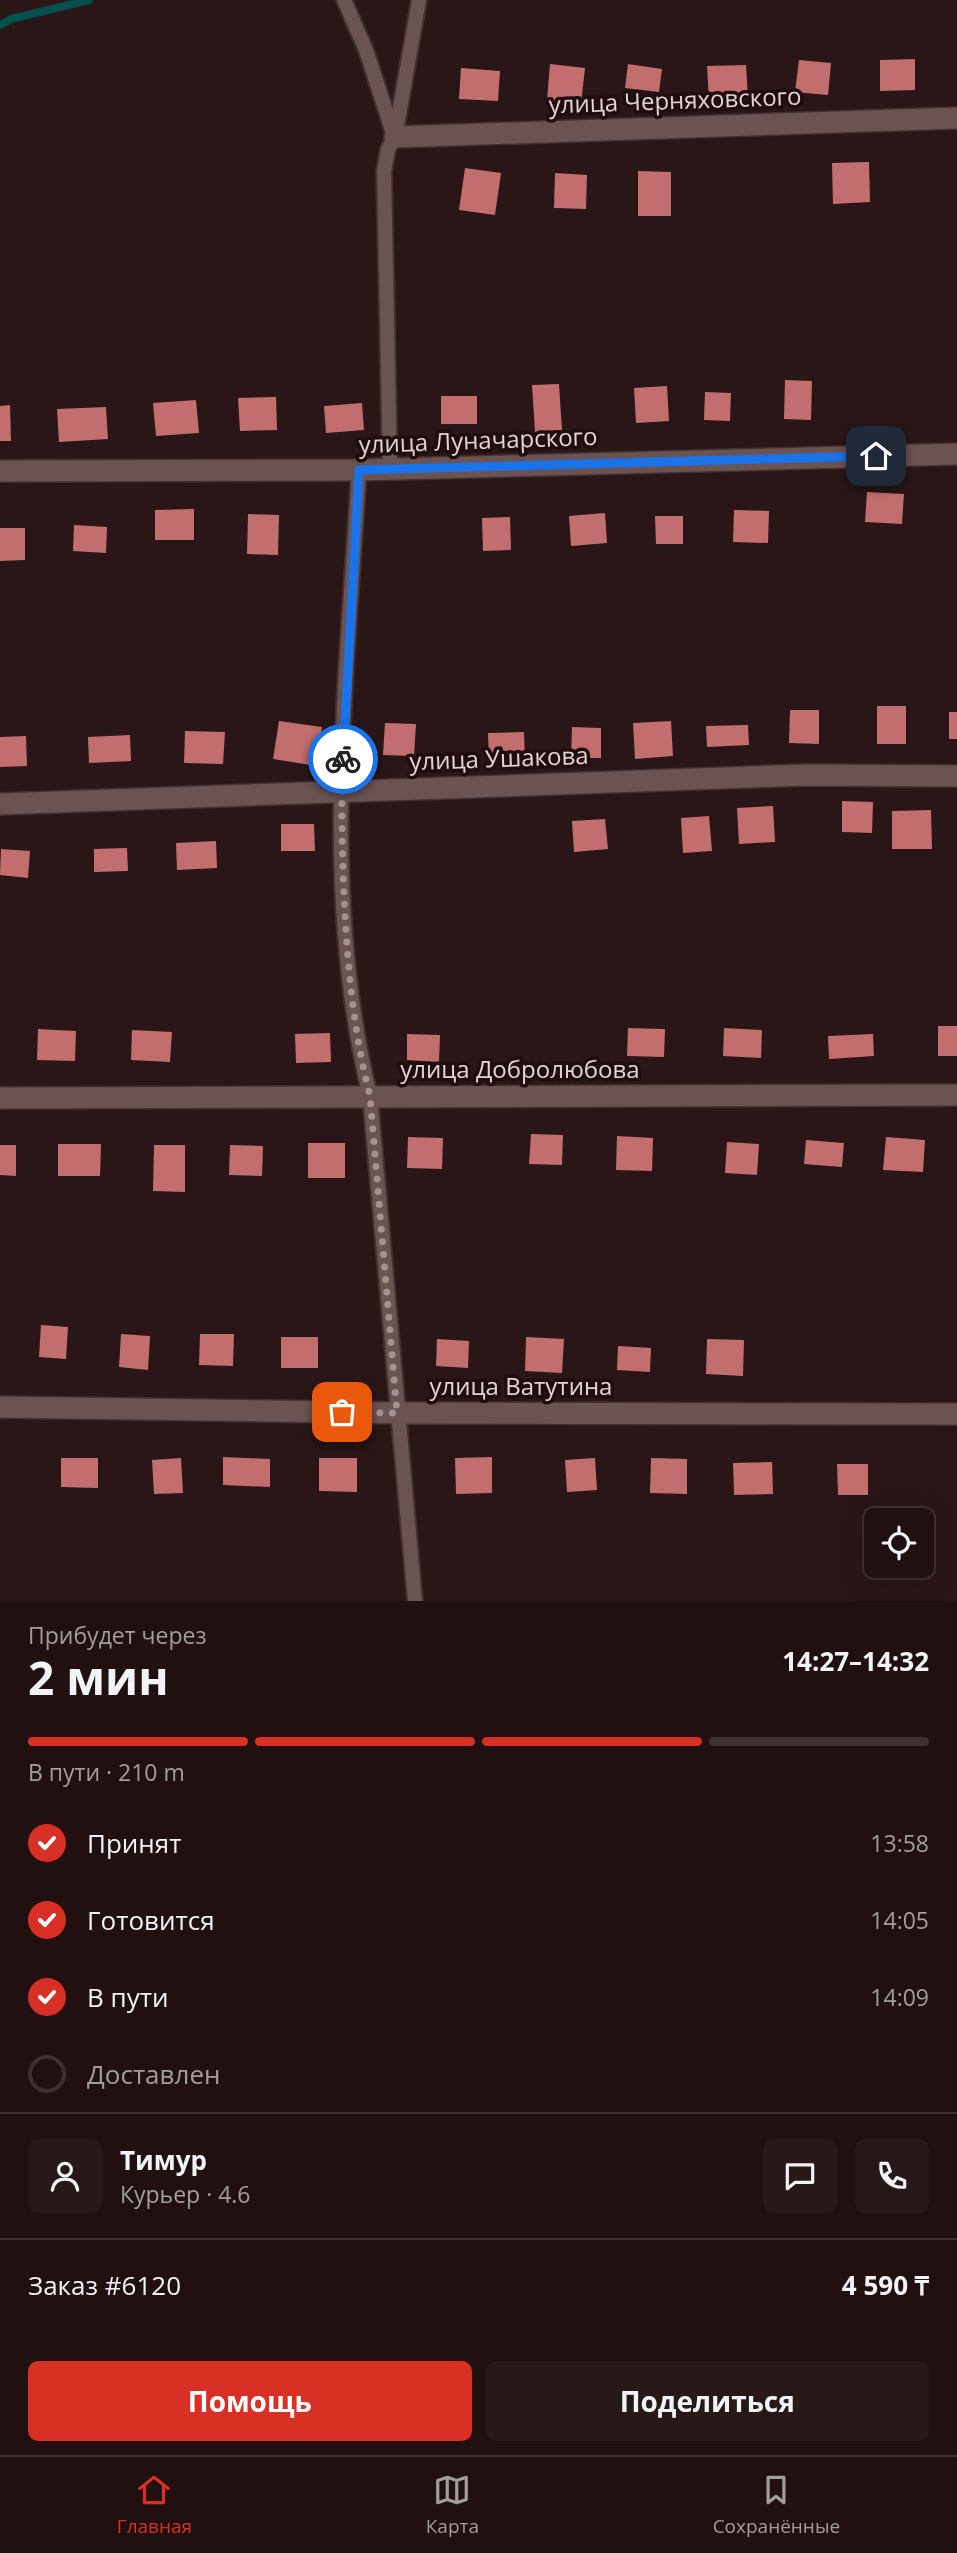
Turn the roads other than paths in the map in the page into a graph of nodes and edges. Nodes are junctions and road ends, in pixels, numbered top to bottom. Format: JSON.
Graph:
{"nodes":[{"id":1,"x":344,"y":0,"type":"edge"},
{"id":2,"x":419,"y":0,"type":"edge"},
{"id":3,"x":957,"y":118,"type":"edge"},
{"id":4,"x":395,"y":137,"type":"junction"},
{"id":5,"x":957,"y":454,"type":"edge"},
{"id":6,"x":359,"y":470,"type":"junction"},
{"id":7,"x":390,"y":470,"type":"junction"},
{"id":8,"x":0,"y":471,"type":"edge"},
{"id":9,"x":957,"y":776,"type":"edge"},
{"id":10,"x":341,"y":790,"type":"junction"},
{"id":11,"x":0,"y":804,"type":"edge"},
{"id":12,"x":957,"y":1095,"type":"edge"},
{"id":13,"x":370,"y":1096,"type":"junction"},
{"id":14,"x":0,"y":1098,"type":"edge"},
{"id":15,"x":0,"y":1406,"type":"edge"},
{"id":16,"x":397,"y":1413,"type":"junction"},
{"id":17,"x":957,"y":1414,"type":"edge"},
{"id":18,"x":415,"y":1601,"type":"edge"}],
"edges":[{"from":1,"to":4,"type":"lane"},
{"from":2,"to":4,"type":"lane"},
{"from":3,"to":4,"type":"street","name":"улица Черняховского"},
{"from":4,"to":7,"type":"lane"},
{"from":5,"to":7,"type":"street","name":"улица Луначарского"},
{"from":6,"to":7,"type":"street","name":"улица Луначарского"},
{"from":6,"to":8,"type":"street","name":"улица Луначарского"},
{"from":6,"to":10,"type":"lane"},
{"from":9,"to":10,"type":"street","name":"улица Ушакова"},
{"from":10,"to":11,"type":"street","name":"улица Ушакова"},
{"from":10,"to":13,"type":"lane"},
{"from":12,"to":13,"type":"street","name":"улица Добролюбова"},
{"from":13,"to":14,"type":"street","name":"улица Добролюбова"},
{"from":13,"to":16,"type":"lane"},
{"from":15,"to":16,"type":"street","name":"улица Ватутина"},
{"from":16,"to":17,"type":"street","name":"улица Ватутина"},
{"from":16,"to":18,"type":"lane"}]}
